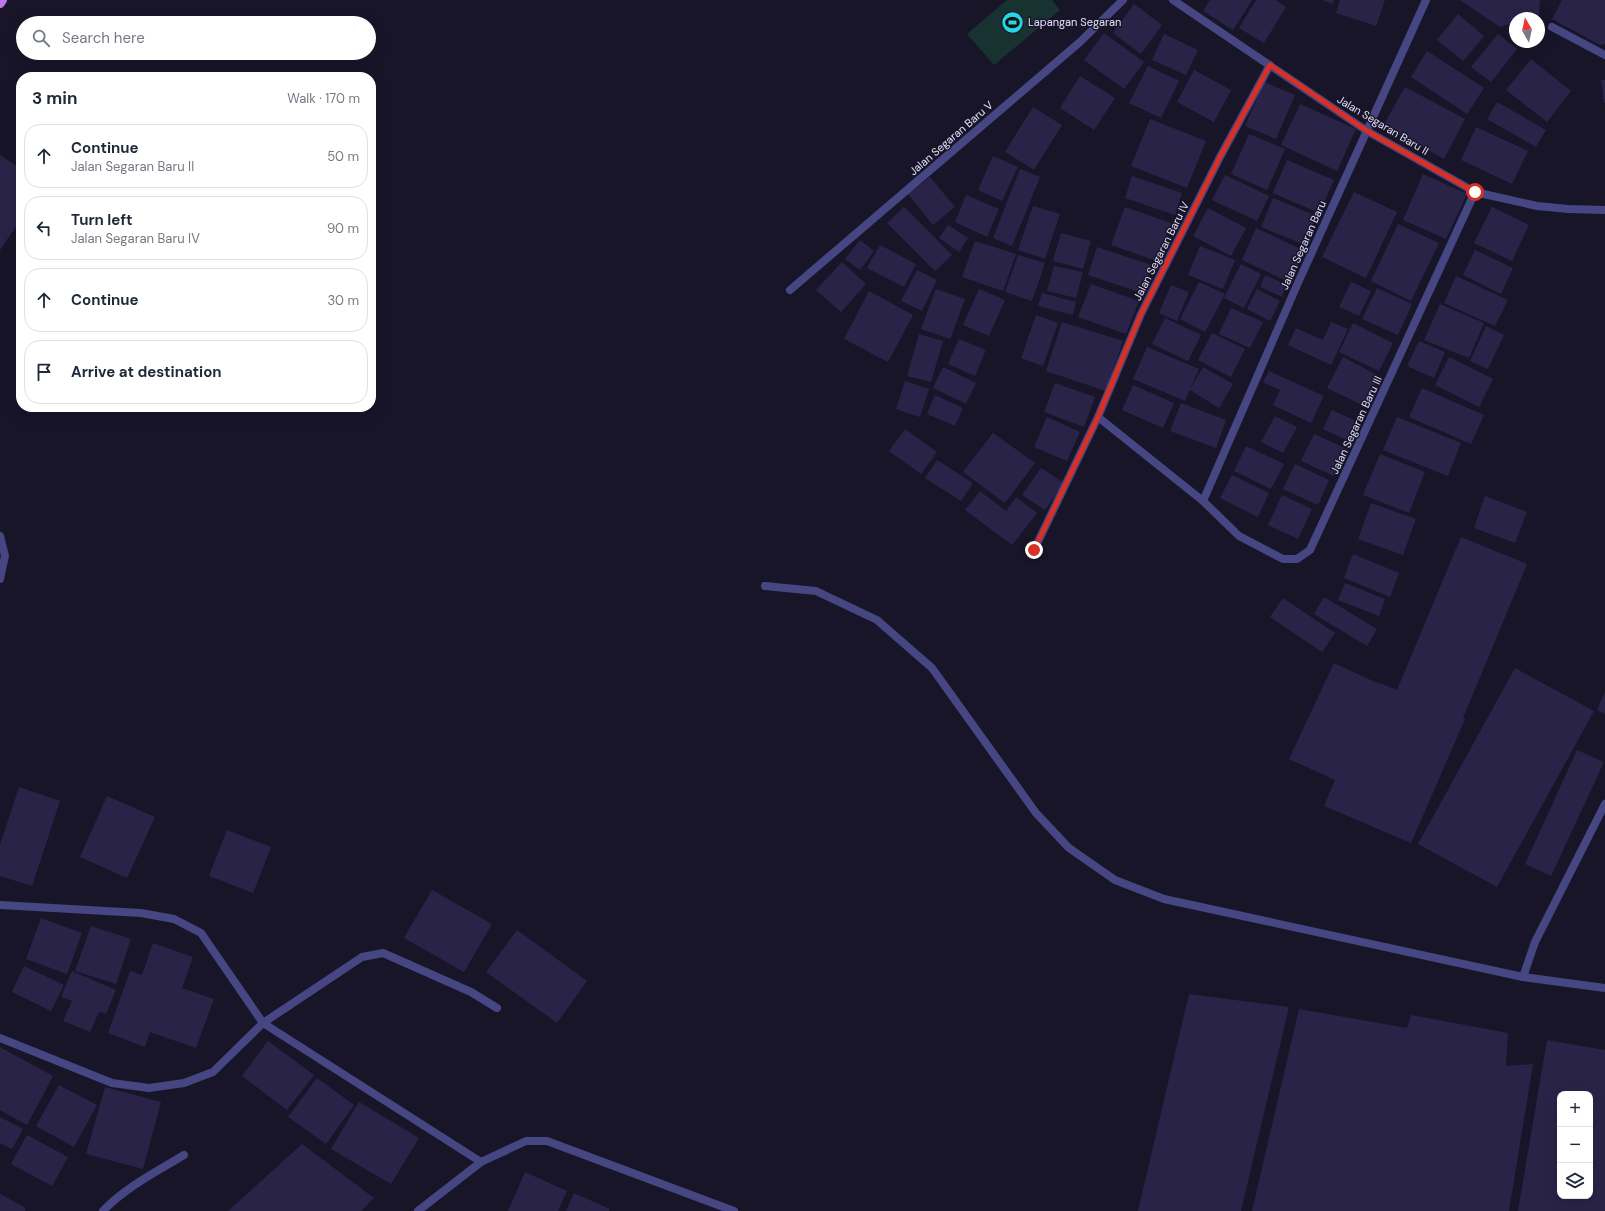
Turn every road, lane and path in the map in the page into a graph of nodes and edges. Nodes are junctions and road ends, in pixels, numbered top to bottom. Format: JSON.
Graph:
{"nodes":[{"id":1,"x":2,"y":0,"type":"edge"},
{"id":2,"x":1123,"y":0,"type":"edge"},
{"id":3,"x":1173,"y":0,"type":"edge"},
{"id":4,"x":1426,"y":0,"type":"edge"},
{"id":5,"x":0,"y":3,"type":"edge"},
{"id":6,"x":1552,"y":26,"type":"dead end"},
{"id":7,"x":1605,"y":55,"type":"edge"},
{"id":8,"x":1270,"y":65,"type":"junction"},
{"id":9,"x":1367,"y":131,"type":"junction"},
{"id":10,"x":1475,"y":192,"type":"junction"},
{"id":11,"x":1605,"y":210,"type":"edge"},
{"id":12,"x":790,"y":290,"type":"dead end"},
{"id":13,"x":1098,"y":417,"type":"junction"},
{"id":14,"x":1203,"y":501,"type":"junction"},
{"id":15,"x":0,"y":536,"type":"edge"},
{"id":16,"x":1034,"y":550,"type":"dead end"},
{"id":17,"x":0,"y":579,"type":"edge"},
{"id":18,"x":766,"y":586,"type":"dead end"},
{"id":19,"x":1605,"y":804,"type":"edge"},
{"id":20,"x":0,"y":905,"type":"edge"},
{"id":21,"x":1523,"y":977,"type":"junction"},
{"id":22,"x":1605,"y":988,"type":"edge"},
{"id":23,"x":497,"y":1008,"type":"dead end"},
{"id":24,"x":262,"y":1023,"type":"junction"},
{"id":25,"x":0,"y":1038,"type":"edge"},
{"id":26,"x":184,"y":1155,"type":"dead end"},
{"id":27,"x":481,"y":1162,"type":"junction"},
{"id":28,"x":103,"y":1211,"type":"edge"},
{"id":29,"x":418,"y":1211,"type":"edge"},
{"id":30,"x":734,"y":1211,"type":"edge"}],
"edges":[{"from":1,"to":5,"type":"main road"},
{"from":2,"to":12,"type":"street","name":"Jalan Segaran Baru V"},
{"from":3,"to":8,"type":"street","name":"Jalan Segaran Baru II"},
{"from":4,"to":9,"type":"street","name":"Jalan Segaran Baru"},
{"from":6,"to":7,"type":"street"},
{"from":8,"to":9,"type":"street","name":"Jalan Segaran Baru II"},
{"from":8,"to":13,"type":"street","name":"Jalan Segaran Baru IV"},
{"from":9,"to":10,"type":"street","name":"Jalan Segaran Baru II"},
{"from":9,"to":14,"type":"street","name":"Jalan Segaran Baru"},
{"from":10,"to":11,"type":"street","name":"Jalan Segaran Baru II"},
{"from":10,"to":14,"type":"street","name":"Jalan Segaran Baru III"},
{"from":13,"to":14,"type":"street"},
{"from":13,"to":16,"type":"street","name":"Jalan Segaran Baru IV"},
{"from":15,"to":17,"type":"street"},
{"from":18,"to":21,"type":"street"},
{"from":19,"to":21,"type":"street"},
{"from":20,"to":24,"type":"street"},
{"from":21,"to":22,"type":"street"},
{"from":23,"to":24,"type":"street"},
{"from":24,"to":25,"type":"street"},
{"from":24,"to":27,"type":"street"},
{"from":26,"to":28,"type":"street"},
{"from":27,"to":29,"type":"street"},
{"from":27,"to":30,"type":"street"}]}
